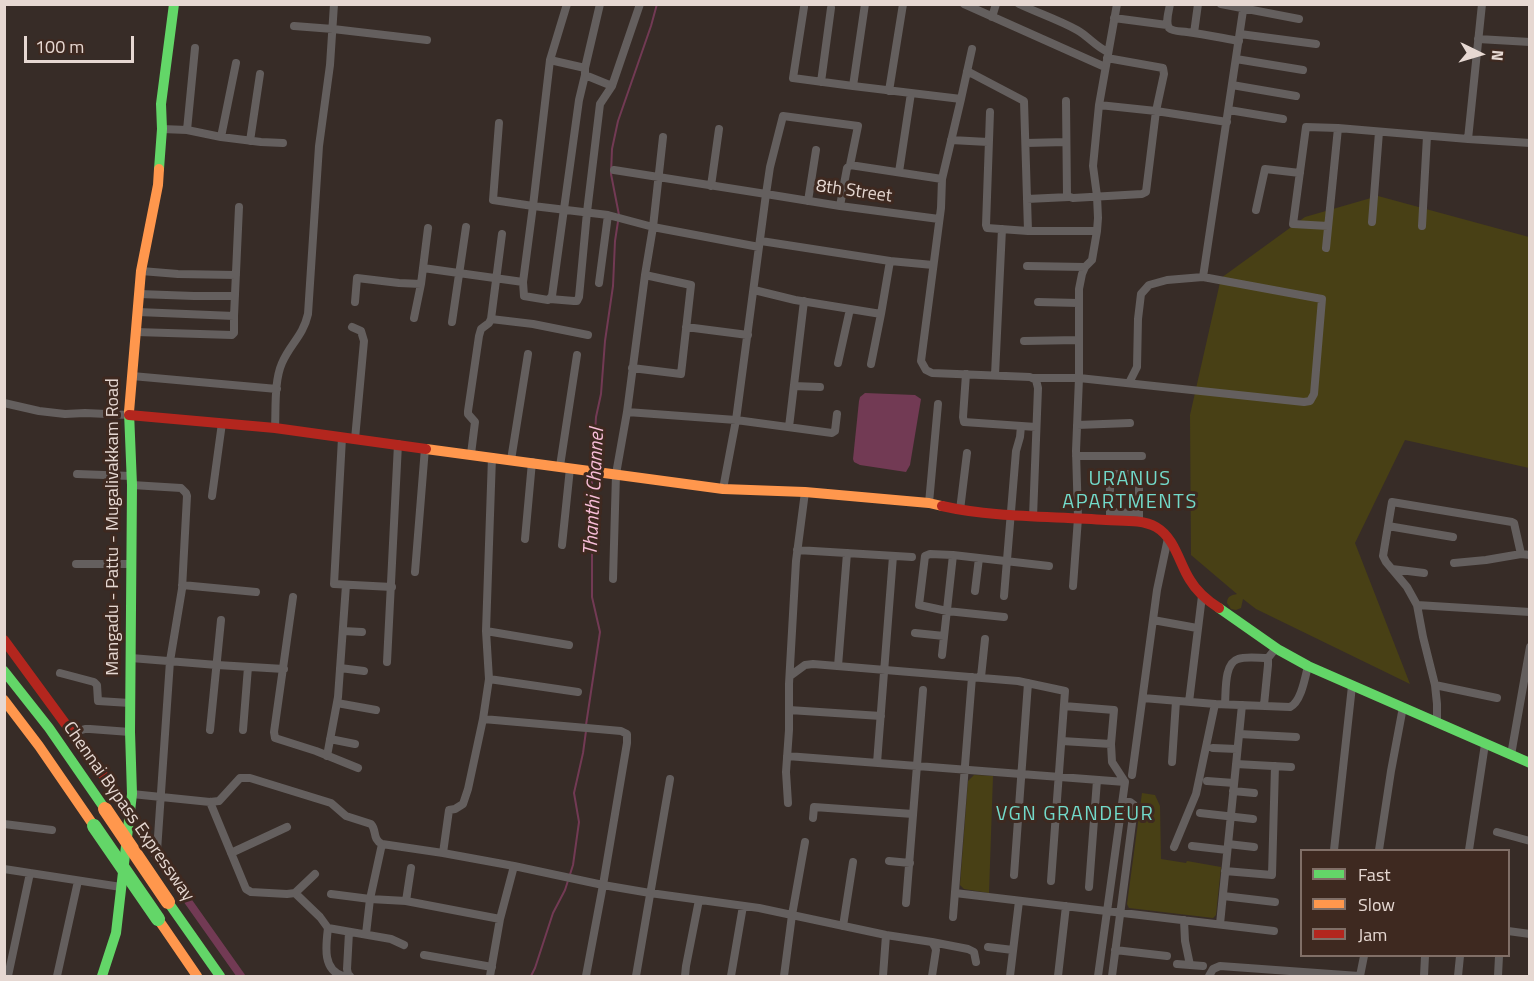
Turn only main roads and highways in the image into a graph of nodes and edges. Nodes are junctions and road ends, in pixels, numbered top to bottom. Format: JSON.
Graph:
{"nodes":[{"id":1,"x":174,"y":4,"type":"edge"},
{"id":2,"x":129,"y":415,"type":"junction"},
{"id":3,"x":4,"y":640,"type":"edge"},
{"id":4,"x":4,"y":671,"type":"edge"},
{"id":5,"x":4,"y":700,"type":"edge"},
{"id":6,"x":1530,"y":763,"type":"edge"},
{"id":7,"x":130,"y":812,"type":"junction"},
{"id":8,"x":102,"y":976,"type":"edge"},
{"id":9,"x":197,"y":976,"type":"edge"},
{"id":10,"x":220,"y":976,"type":"edge"}],
"edges":[{"from":1,"to":2,"type":"main road","name":"Mangadu - Pattu - Mugalivakkam Road"},
{"from":2,"to":6,"type":"main road"},
{"from":2,"to":7,"type":"main road","name":"Mangadu - Pattu - Mugalivakkam Road"},
{"from":3,"to":7,"type":"main road"},
{"from":4,"to":10,"type":"main road","name":"Chennai Bypass Expressway","bridge":true},
{"from":5,"to":9,"type":"main road","name":"Chennai Bypass Expressway","bridge":true},
{"from":7,"to":8,"type":"main road","name":"Mangadu - Pattu - Mugalivakkam Road"}]}
